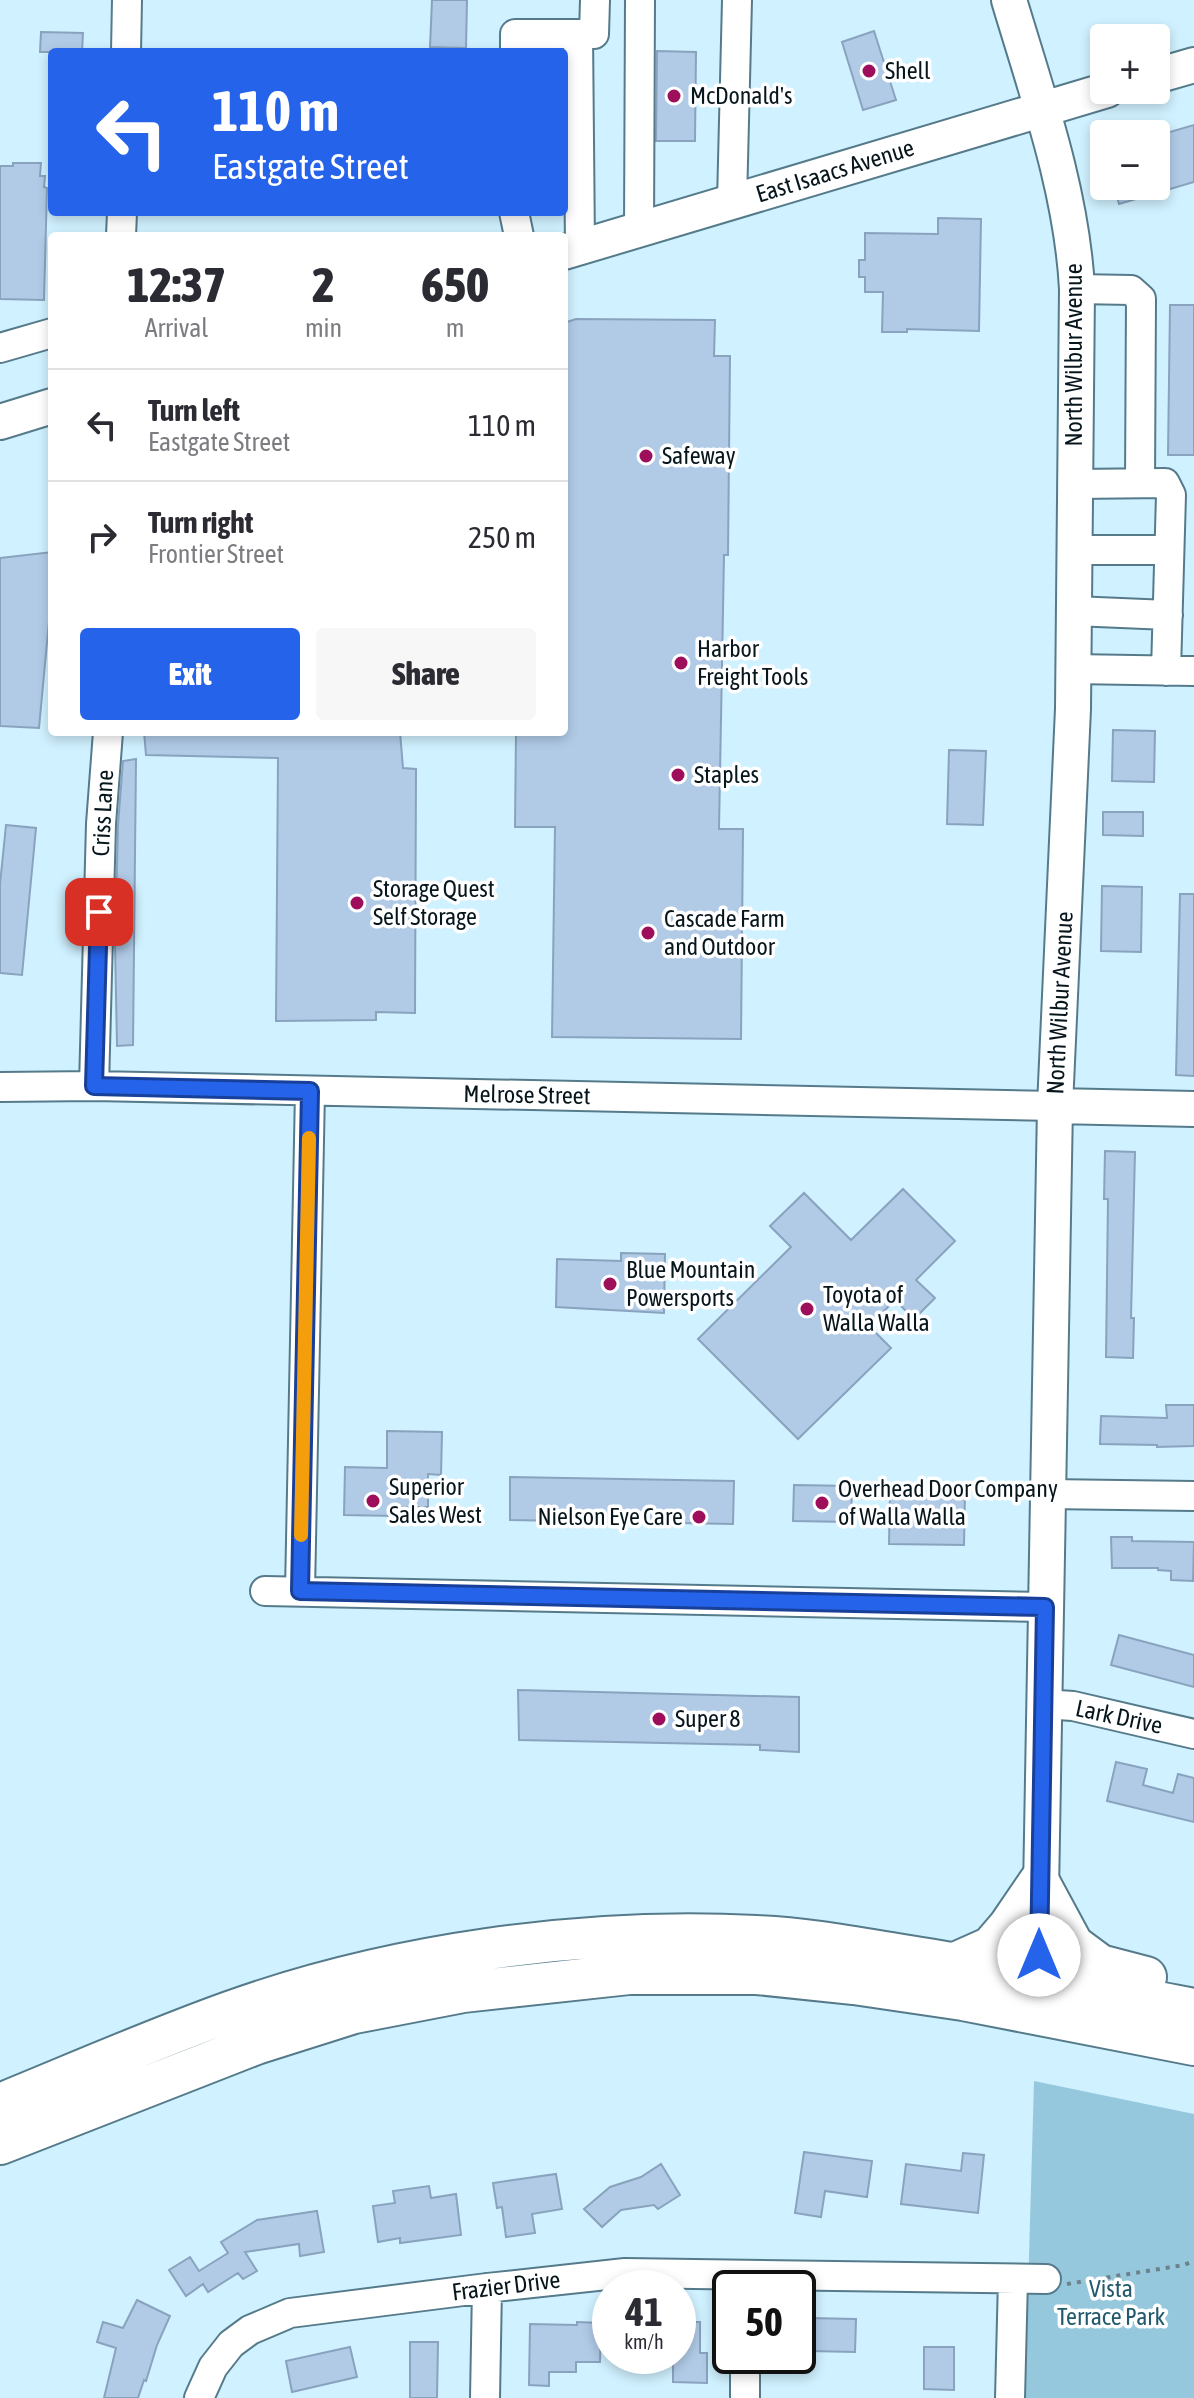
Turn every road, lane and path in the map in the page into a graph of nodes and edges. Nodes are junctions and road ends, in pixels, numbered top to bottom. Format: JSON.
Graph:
{"nodes":[{"id":1,"x":127,"y":0,"type":"edge"},
{"id":2,"x":595,"y":0,"type":"edge"},
{"id":3,"x":640,"y":0,"type":"edge"},
{"id":4,"x":737,"y":0,"type":"edge"},
{"id":5,"x":1009,"y":0,"type":"edge"},
{"id":6,"x":578,"y":34,"type":"junction"},
{"id":7,"x":126,"y":48,"type":"edge"},
{"id":8,"x":515,"y":48,"type":"edge"},
{"id":9,"x":1194,"y":65,"type":"edge"},
{"id":10,"x":1170,"y":72,"type":"edge"},
{"id":11,"x":1090,"y":95,"type":"edge"},
{"id":12,"x":1041,"y":109,"type":"junction"},
{"id":13,"x":571,"y":199,"type":"edge"},
{"id":14,"x":732,"y":202,"type":"junction"},
{"id":15,"x":639,"y":230,"type":"junction"},
{"id":16,"x":572,"y":250,"type":"edge"},
{"id":17,"x":1077,"y":289,"type":"junction"},
{"id":18,"x":48,"y":334,"type":"edge"},
{"id":19,"x":0,"y":348,"type":"edge"},
{"id":20,"x":48,"y":407,"type":"edge"},
{"id":21,"x":0,"y":422,"type":"edge"},
{"id":22,"x":1140,"y":483,"type":"junction"},
{"id":23,"x":1075,"y":484,"type":"junction"},
{"id":24,"x":1075,"y":550,"type":"junction"},
{"id":25,"x":1169,"y":550,"type":"junction"},
{"id":26,"x":1074,"y":611,"type":"junction"},
{"id":27,"x":1168,"y":615,"type":"junction"},
{"id":28,"x":1073,"y":669,"type":"junction"},
{"id":29,"x":1166,"y":671,"type":"junction"},
{"id":30,"x":1194,"y":671,"type":"edge"},
{"id":31,"x":108,"y":736,"type":"edge"},
{"id":32,"x":94,"y":1086,"type":"junction"},
{"id":33,"x":0,"y":1087,"type":"edge"},
{"id":34,"x":310,"y":1091,"type":"junction"},
{"id":35,"x":1055,"y":1106,"type":"junction"},
{"id":36,"x":1194,"y":1109,"type":"edge"},
{"id":37,"x":1047,"y":1494,"type":"junction"},
{"id":38,"x":1194,"y":1496,"type":"edge"},
{"id":39,"x":265,"y":1591,"type":"dead end"},
{"id":40,"x":300,"y":1591,"type":"junction"},
{"id":41,"x":1045,"y":1607,"type":"junction"},
{"id":42,"x":1043,"y":1704,"type":"junction"},
{"id":43,"x":1194,"y":1734,"type":"edge"},
{"id":44,"x":1039,"y":1882,"type":"junction"},
{"id":45,"x":955,"y":1963,"type":"junction"},
{"id":46,"x":1194,"y":1989,"type":"edge"},
{"id":47,"x":1039,"y":1997,"type":"junction"},
{"id":48,"x":1194,"y":2009,"type":"edge"},
{"id":49,"x":1194,"y":2045,"type":"edge"},
{"id":50,"x":0,"y":2104,"type":"edge"},
{"id":51,"x":0,"y":2144,"type":"edge"},
{"id":52,"x":1194,"y":2261,"type":"edge"},
{"id":53,"x":712,"y":2279,"type":"edge"},
{"id":54,"x":1013,"y":2279,"type":"junction"},
{"id":55,"x":1046,"y":2279,"type":"joint"},
{"id":56,"x":816,"y":2280,"type":"edge"},
{"id":57,"x":487,"y":2288,"type":"junction"},
{"id":58,"x":745,"y":2374,"type":"edge"},
{"id":59,"x":199,"y":2398,"type":"edge"},
{"id":60,"x":485,"y":2398,"type":"edge"},
{"id":61,"x":745,"y":2398,"type":"edge"},
{"id":62,"x":1010,"y":2398,"type":"edge"}],
"edges":[{"from":1,"to":7,"type":"street"},
{"from":2,"to":6,"type":"street"},
{"from":3,"to":15,"type":"street"},
{"from":4,"to":14,"type":"street"},
{"from":5,"to":12,"type":"main road","name":"North Wilbur Avenue"},
{"from":6,"to":8,"type":"street"},
{"from":6,"to":13,"type":"street"},
{"from":9,"to":10,"type":"main road"},
{"from":11,"to":12,"type":"main road","name":"East Isaacs Avenue"},
{"from":12,"to":14,"type":"main road","name":"East Isaacs Avenue"},
{"from":12,"to":17,"type":"main road","name":"North Wilbur Avenue"},
{"from":13,"to":16,"type":"street"},
{"from":14,"to":15,"type":"main road","name":"East Isaacs Avenue"},
{"from":15,"to":16,"type":"main road","name":"East Isaacs Avenue"},
{"from":17,"to":22,"type":"street"},
{"from":17,"to":23,"type":"main road","name":"North Wilbur Avenue"},
{"from":18,"to":19,"type":"street"},
{"from":20,"to":21,"type":"main road"},
{"from":22,"to":23,"type":"street"},
{"from":22,"to":25,"type":"street"},
{"from":23,"to":24,"type":"main road","name":"North Wilbur Avenue"},
{"from":24,"to":25,"type":"street"},
{"from":24,"to":26,"type":"main road","name":"North Wilbur Avenue"},
{"from":25,"to":27,"type":"street"},
{"from":26,"to":27,"type":"street"},
{"from":26,"to":28,"type":"main road","name":"North Wilbur Avenue"},
{"from":27,"to":29,"type":"street"},
{"from":28,"to":29,"type":"street"},
{"from":28,"to":35,"type":"main road","name":"North Wilbur Avenue"},
{"from":29,"to":30,"type":"street"},
{"from":31,"to":32,"type":"street","name":"Criss Lane"},
{"from":32,"to":33,"type":"street","name":"Melrose Street"},
{"from":32,"to":34,"type":"street","name":"Melrose Street"},
{"from":34,"to":35,"type":"street","name":"Melrose Street"},
{"from":34,"to":40,"type":"street"},
{"from":35,"to":36,"type":"main road"},
{"from":35,"to":37,"type":"main road","name":"North Wilbur Avenue"},
{"from":37,"to":38,"type":"street"},
{"from":37,"to":41,"type":"main road","name":"North Wilbur Avenue"},
{"from":39,"to":40,"type":"street"},
{"from":40,"to":41,"type":"street"},
{"from":41,"to":42,"type":"main road","name":"North Wilbur Avenue"},
{"from":42,"to":43,"type":"street","name":"Lark Drive"},
{"from":42,"to":44,"type":"main road","name":"North Wilbur Avenue"},
{"from":44,"to":45,"type":"highway"},
{"from":44,"to":46,"type":"highway"},
{"from":44,"to":47,"type":"main road","name":"North Wilbur Avenue"},
{"from":45,"to":47,"type":"highway"},
{"from":45,"to":50,"type":"highway"},
{"from":47,"to":48,"type":"highway"},
{"from":47,"to":49,"type":"highway"},
{"from":47,"to":51,"type":"highway"},
{"from":52,"to":55,"type":"path"},
{"from":53,"to":57,"type":"street","name":"Frazier Drive"},
{"from":54,"to":55,"type":"street","name":"Frazier Drive"},
{"from":54,"to":56,"type":"street","name":"Frazier Drive"},
{"from":54,"to":62,"type":"street"},
{"from":57,"to":59,"type":"street","name":"Frazier Drive"},
{"from":57,"to":60,"type":"street"},
{"from":58,"to":61,"type":"street"}]}
